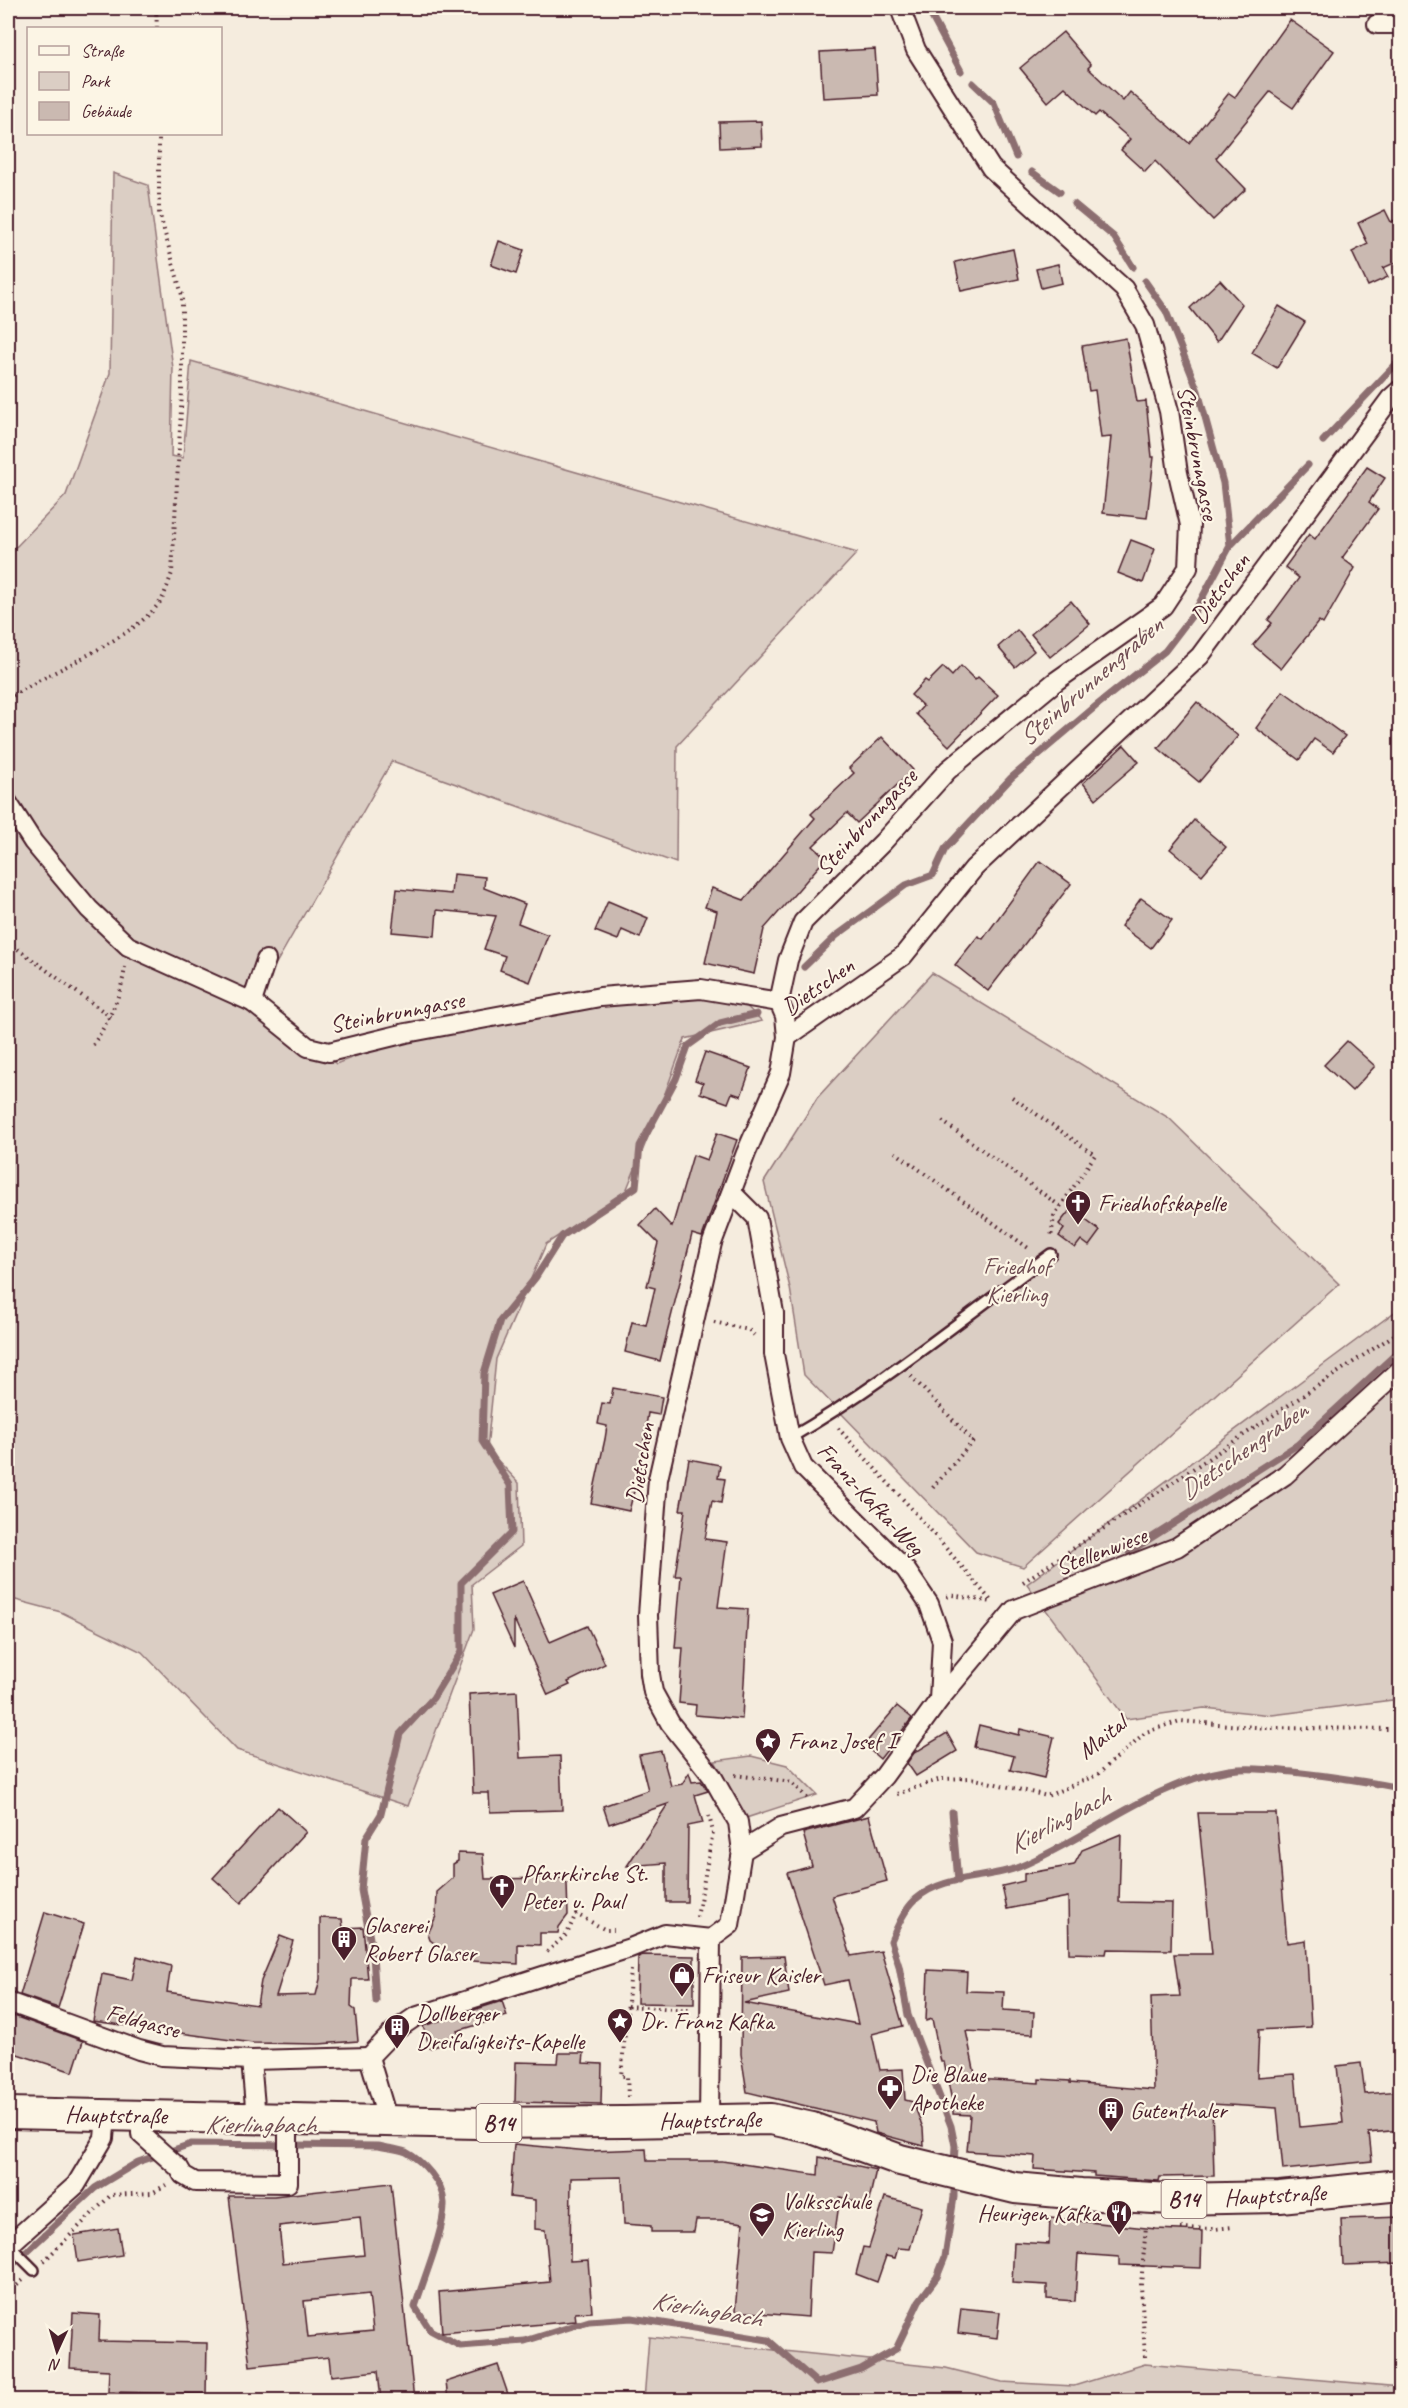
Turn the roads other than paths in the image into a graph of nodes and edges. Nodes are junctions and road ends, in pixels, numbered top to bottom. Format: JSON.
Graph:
{"nodes":[{"id":1,"x":900,"y":8,"type":"edge"},
{"id":2,"x":1377,"y":24,"type":"dead end"},
{"id":3,"x":1401,"y":24,"type":"edge"},
{"id":4,"x":1401,"y":390,"type":"edge"},
{"id":5,"x":8,"y":803,"type":"edge"},
{"id":6,"x":266,"y":960,"type":"dead end"},
{"id":7,"x":252,"y":1002,"type":"junction"},
{"id":8,"x":779,"y":1002,"type":"junction"},
{"id":9,"x":787,"y":1036,"type":"junction"},
{"id":10,"x":732,"y":1193,"type":"junction"},
{"id":11,"x":1047,"y":1257,"type":"road end"},
{"id":12,"x":1401,"y":1370,"type":"edge"},
{"id":13,"x":790,"y":1438,"type":"junction"},
{"id":14,"x":939,"y":1700,"type":"junction"},
{"id":15,"x":742,"y":1851,"type":"junction"},
{"id":16,"x":711,"y":1939,"type":"junction"},
{"id":17,"x":8,"y":2002,"type":"edge"},
{"id":18,"x":369,"y":2057,"type":"junction"},
{"id":19,"x":251,"y":2060,"type":"junction"},
{"id":20,"x":8,"y":2113,"type":"edge"},
{"id":21,"x":106,"y":2116,"type":"junction"},
{"id":22,"x":141,"y":2116,"type":"junction"},
{"id":23,"x":256,"y":2118,"type":"junction"},
{"id":24,"x":709,"y":2119,"type":"junction"},
{"id":25,"x":388,"y":2121,"type":"junction"},
{"id":26,"x":288,"y":2127,"type":"junction"},
{"id":27,"x":1401,"y":2185,"type":"edge"},
{"id":28,"x":8,"y":2246,"type":"edge"},
{"id":29,"x":34,"y":2270,"type":"road end"}],
"edges":[{"from":1,"to":8,"type":"street","name":"Steinbrunngasse"},
{"from":2,"to":3,"type":"street"},
{"from":4,"to":9,"type":"street","name":"Dietschen"},
{"from":5,"to":7,"type":"street","name":"Steinbrunngasse"},
{"from":6,"to":7,"type":"street"},
{"from":7,"to":8,"type":"street","name":"Steinbrunngasse"},
{"from":8,"to":9,"type":"street","name":"Steinbrunngasse"},
{"from":9,"to":10,"type":"street","name":"Dietschen"},
{"from":10,"to":13,"type":"street","name":"Franz-Kafka-Weg"},
{"from":10,"to":15,"type":"street","name":"Dietschen"},
{"from":11,"to":13,"type":"lane"},
{"from":12,"to":14,"type":"street","name":"Stellenwiese"},
{"from":13,"to":14,"type":"street","name":"Franz-Kafka-Weg"},
{"from":14,"to":15,"type":"street","name":"Stellenwiese"},
{"from":15,"to":16,"type":"street","name":"Dietschen"},
{"from":16,"to":18,"type":"street"},
{"from":16,"to":24,"type":"street"},
{"from":17,"to":19,"type":"street","name":"Feldgasse"},
{"from":18,"to":19,"type":"street"},
{"from":18,"to":25,"type":"street"},
{"from":19,"to":23,"type":"street"},
{"from":20,"to":21,"type":"main road","name":"Hauptstraße","number":"B14"},
{"from":21,"to":22,"type":"main road","name":"Hauptstraße","number":"B14"},
{"from":21,"to":28,"type":"street"},
{"from":22,"to":23,"type":"main road","name":"Hauptstraße","number":"B14"},
{"from":22,"to":26,"type":"street"},
{"from":23,"to":26,"type":"main road","name":"Hauptstraße","number":"B14"},
{"from":24,"to":25,"type":"main road","name":"Hauptstraße","number":"B14"},
{"from":24,"to":27,"type":"main road","name":"Hauptstraße","number":"B14"},
{"from":25,"to":26,"type":"main road","name":"Hauptstraße","number":"B14"},
{"from":28,"to":29,"type":"lane"}]}
